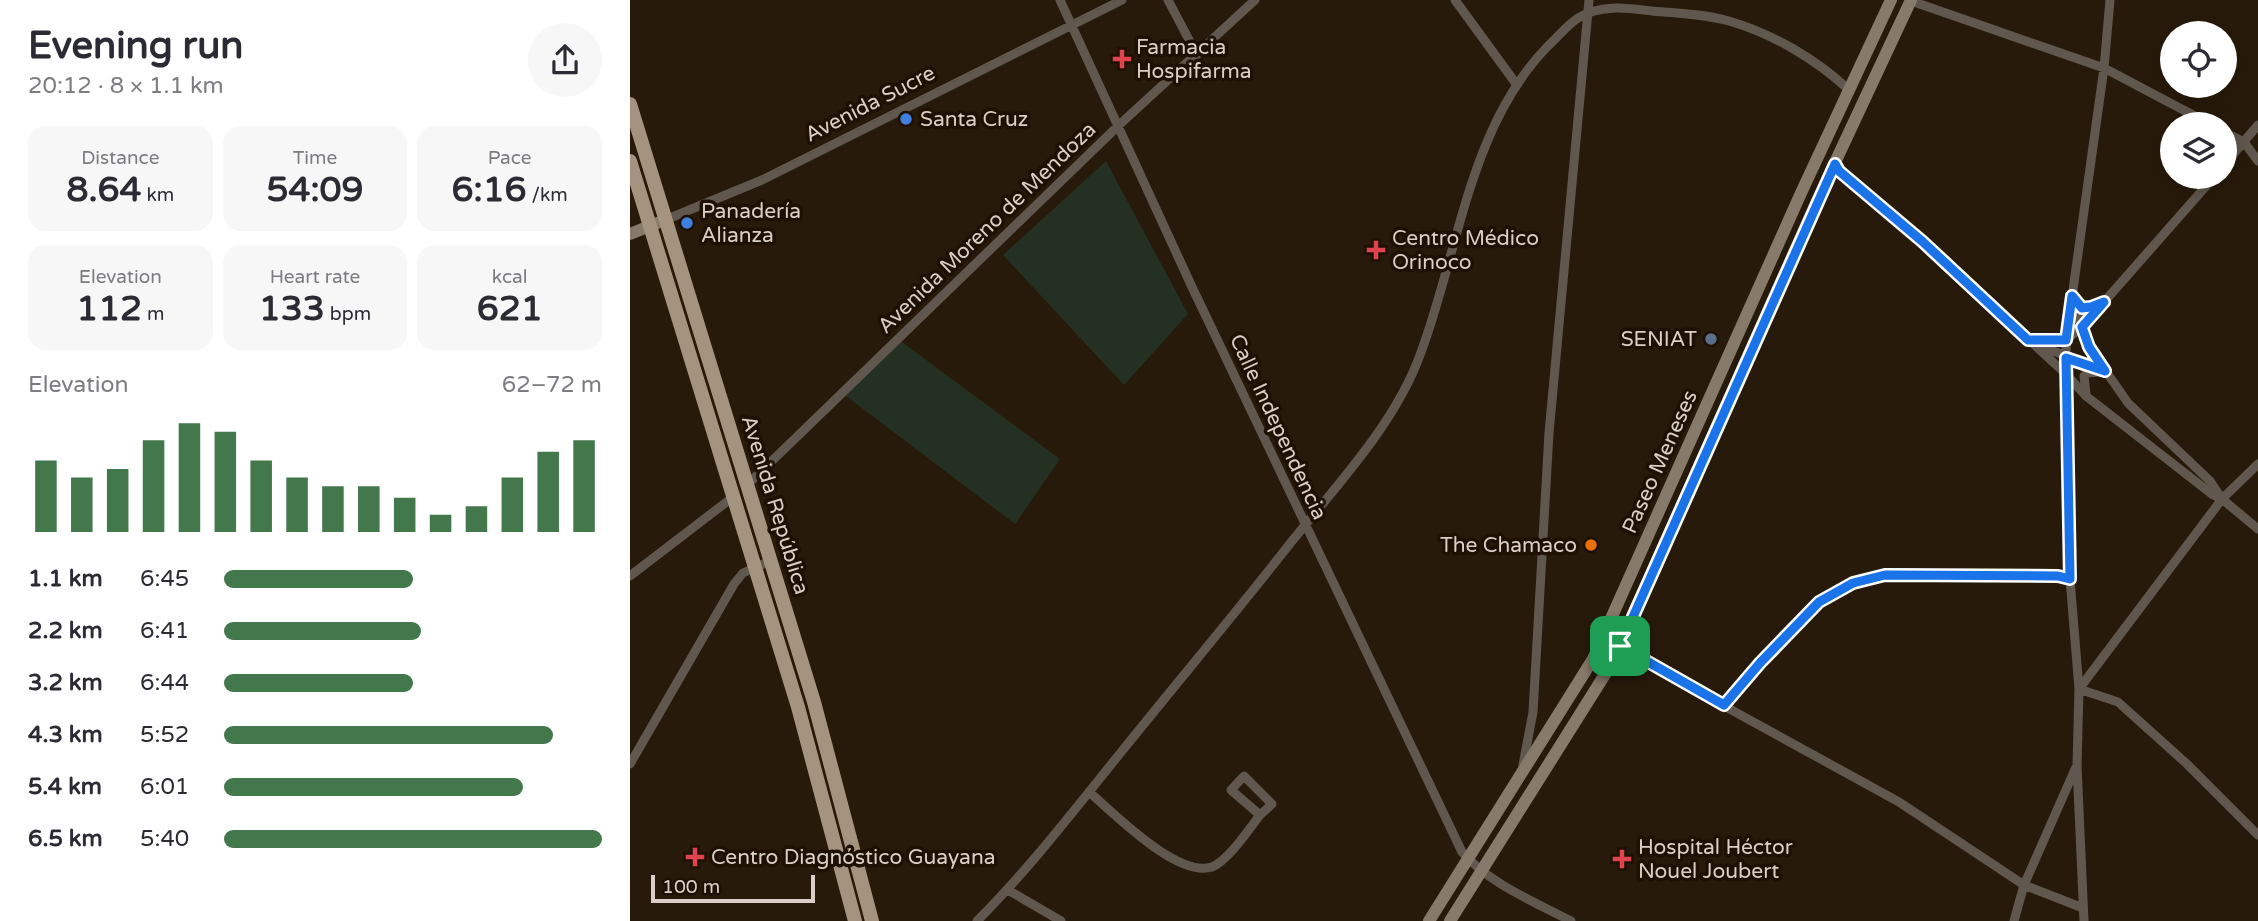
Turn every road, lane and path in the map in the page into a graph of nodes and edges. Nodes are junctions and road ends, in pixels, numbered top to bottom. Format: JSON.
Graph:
{"nodes":[{"id":1,"x":1060,"y":0,"type":"edge"},
{"id":2,"x":1122,"y":0,"type":"edge"},
{"id":3,"x":1168,"y":0,"type":"edge"},
{"id":4,"x":1255,"y":0,"type":"edge"},
{"id":5,"x":1455,"y":0,"type":"edge"},
{"id":6,"x":1589,"y":0,"type":"edge"},
{"id":7,"x":1891,"y":0,"type":"edge"},
{"id":8,"x":1912,"y":0,"type":"edge"},
{"id":9,"x":2110,"y":0,"type":"edge"},
{"id":10,"x":1588,"y":13,"type":"junction"},
{"id":11,"x":1072,"y":24,"type":"junction"},
{"id":12,"x":1197,"y":55,"type":"junction"},
{"id":13,"x":2104,"y":68,"type":"junction"},
{"id":14,"x":1517,"y":85,"type":"junction"},
{"id":15,"x":1849,"y":90,"type":"junction"},
{"id":16,"x":630,"y":104,"type":"edge"},
{"id":17,"x":2187,"y":112,"type":"edge"},
{"id":18,"x":2258,"y":125,"type":"edge"},
{"id":19,"x":1118,"y":126,"type":"junction"},
{"id":20,"x":2237,"y":138,"type":"edge"},
{"id":21,"x":2244,"y":142,"type":"junction"},
{"id":22,"x":2237,"y":150,"type":"edge"},
{"id":23,"x":630,"y":161,"type":"edge"},
{"id":24,"x":2258,"y":161,"type":"edge"},
{"id":25,"x":1835,"y":164,"type":"junction"},
{"id":26,"x":2203,"y":189,"type":"edge"},
{"id":27,"x":665,"y":219,"type":"junction"},
{"id":28,"x":650,"y":226,"type":"junction"},
{"id":29,"x":630,"y":234,"type":"edge"},
{"id":30,"x":2072,"y":296,"type":"junction"},
{"id":31,"x":2104,"y":302,"type":"junction"},
{"id":32,"x":2082,"y":327,"type":"junction"},
{"id":33,"x":2028,"y":340,"type":"junction"},
{"id":34,"x":2066,"y":340,"type":"junction"},
{"id":35,"x":2066,"y":358,"type":"junction"},
{"id":36,"x":2105,"y":371,"type":"junction"},
{"id":37,"x":2066,"y":374,"type":"junction"},
{"id":38,"x":2086,"y":396,"type":"junction"},
{"id":39,"x":2258,"y":464,"type":"edge"},
{"id":40,"x":747,"y":485,"type":"junction"},
{"id":41,"x":733,"y":497,"type":"junction"},
{"id":42,"x":2222,"y":499,"type":"junction"},
{"id":43,"x":1305,"y":524,"type":"junction"},
{"id":44,"x":2258,"y":529,"type":"edge"},
{"id":45,"x":770,"y":561,"type":"junction"},
{"id":46,"x":755,"y":568,"type":"junction"},
{"id":47,"x":630,"y":576,"type":"edge"},
{"id":48,"x":2070,"y":579,"type":"junction"},
{"id":49,"x":1604,"y":636,"type":"junction"},
{"id":50,"x":1620,"y":646,"type":"junction"},
{"id":51,"x":2079,"y":689,"type":"junction"},
{"id":52,"x":1724,"y":705,"type":"junction"},
{"id":53,"x":630,"y":764,"type":"edge"},
{"id":54,"x":2077,"y":766,"type":"junction"},
{"id":55,"x":1522,"y":774,"type":"junction"},
{"id":56,"x":1089,"y":792,"type":"junction"},
{"id":57,"x":1260,"y":815,"type":"junction"},
{"id":58,"x":2258,"y":835,"type":"edge"},
{"id":59,"x":1474,"y":865,"type":"junction"},
{"id":60,"x":2024,"y":886,"type":"junction"},
{"id":61,"x":1008,"y":890,"type":"junction"},
{"id":62,"x":2083,"y":908,"type":"junction"},
{"id":63,"x":855,"y":921,"type":"edge"},
{"id":64,"x":872,"y":921,"type":"edge"},
{"id":65,"x":977,"y":921,"type":"edge"},
{"id":66,"x":1061,"y":921,"type":"edge"},
{"id":67,"x":1429,"y":921,"type":"edge"},
{"id":68,"x":1450,"y":921,"type":"edge"},
{"id":69,"x":1571,"y":921,"type":"edge"},
{"id":70,"x":2014,"y":921,"type":"edge"},
{"id":71,"x":2084,"y":921,"type":"edge"}],
"edges":[{"from":1,"to":11,"type":"street","name":"Calle Independencia"},
{"from":2,"to":11,"type":"street","name":"Avenida Sucre"},
{"from":3,"to":12,"type":"street"},
{"from":4,"to":12,"type":"street","name":"Avenida Moreno de Mendoza"},
{"from":5,"to":14,"type":"street"},
{"from":6,"to":10,"type":"street"},
{"from":7,"to":15,"type":"street","name":"Paseo Meneses"},
{"from":8,"to":13,"type":"street"},
{"from":8,"to":25,"type":"street","name":"Paseo Meneses"},
{"from":9,"to":13,"type":"street"},
{"from":10,"to":14,"type":"street"},
{"from":10,"to":15,"type":"street"},
{"from":10,"to":55,"type":"street"},
{"from":11,"to":19,"type":"street","name":"Calle Independencia"},
{"from":11,"to":27,"type":"street","name":"Avenida Sucre"},
{"from":12,"to":19,"type":"street","name":"Avenida Moreno de Mendoza"},
{"from":13,"to":17,"type":"street"},
{"from":13,"to":30,"type":"street"},
{"from":14,"to":43,"type":"street"},
{"from":15,"to":49,"type":"street","name":"Paseo Meneses"},
{"from":16,"to":27,"type":"main road","name":"Avenida República"},
{"from":18,"to":21,"type":"street"},
{"from":19,"to":40,"type":"street","name":"Avenida Moreno de Mendoza"},
{"from":19,"to":43,"type":"street","name":"Calle Independencia"},
{"from":20,"to":21,"type":"street"},
{"from":21,"to":22,"type":"street"},
{"from":21,"to":24,"type":"street"},
{"from":23,"to":28,"type":"main road","name":"Avenida República"},
{"from":25,"to":33,"type":"street"},
{"from":25,"to":50,"type":"street","name":"Paseo Meneses"},
{"from":26,"to":31,"type":"street"},
{"from":27,"to":28,"type":"street","name":"Avenida Sucre"},
{"from":27,"to":40,"type":"main road","name":"Avenida República"},
{"from":28,"to":29,"type":"street","name":"Avenida Sucre"},
{"from":28,"to":41,"type":"main road","name":"Avenida República"},
{"from":30,"to":31,"type":"street"},
{"from":30,"to":32,"type":"street"},
{"from":30,"to":34,"type":"street"},
{"from":31,"to":32,"type":"street"},
{"from":32,"to":34,"type":"street"},
{"from":32,"to":36,"type":"street"},
{"from":33,"to":34,"type":"street"},
{"from":33,"to":35,"type":"street"},
{"from":33,"to":37,"type":"street"},
{"from":34,"to":35,"type":"street"},
{"from":35,"to":36,"type":"street"},
{"from":35,"to":37,"type":"street"},
{"from":36,"to":38,"type":"street"},
{"from":36,"to":42,"type":"street"},
{"from":37,"to":38,"type":"street"},
{"from":37,"to":48,"type":"street"},
{"from":38,"to":42,"type":"street"},
{"from":39,"to":42,"type":"street"},
{"from":40,"to":45,"type":"main road","name":"Avenida República"},
{"from":41,"to":46,"type":"main road","name":"Avenida República"},
{"from":41,"to":47,"type":"street"},
{"from":42,"to":44,"type":"street"},
{"from":42,"to":51,"type":"street"},
{"from":43,"to":56,"type":"street"},
{"from":43,"to":59,"type":"street","name":"Calle Independencia"},
{"from":45,"to":46,"type":"street"},
{"from":45,"to":64,"type":"main road","name":"Avenida República"},
{"from":46,"to":53,"type":"street"},
{"from":46,"to":63,"type":"main road","name":"Avenida República"},
{"from":48,"to":51,"type":"street"},
{"from":48,"to":52,"type":"street"},
{"from":49,"to":50,"type":"street"},
{"from":49,"to":55,"type":"street","name":"Paseo Meneses"},
{"from":50,"to":52,"type":"street"},
{"from":50,"to":59,"type":"street","name":"Paseo Meneses"},
{"from":51,"to":54,"type":"street"},
{"from":51,"to":58,"type":"street"},
{"from":52,"to":60,"type":"street"},
{"from":54,"to":60,"type":"street"},
{"from":54,"to":62,"type":"street"},
{"from":55,"to":59,"type":"street","name":"Paseo Meneses"},
{"from":56,"to":57,"type":"street"},
{"from":56,"to":61,"type":"street"},
{"from":57,"to":57,"type":"street"},
{"from":59,"to":67,"type":"street","name":"Paseo Meneses"},
{"from":59,"to":68,"type":"street","name":"Paseo Meneses"},
{"from":59,"to":69,"type":"street"},
{"from":60,"to":62,"type":"street"},
{"from":60,"to":70,"type":"street"},
{"from":61,"to":65,"type":"street"},
{"from":61,"to":66,"type":"street"},
{"from":62,"to":71,"type":"street"}]}
